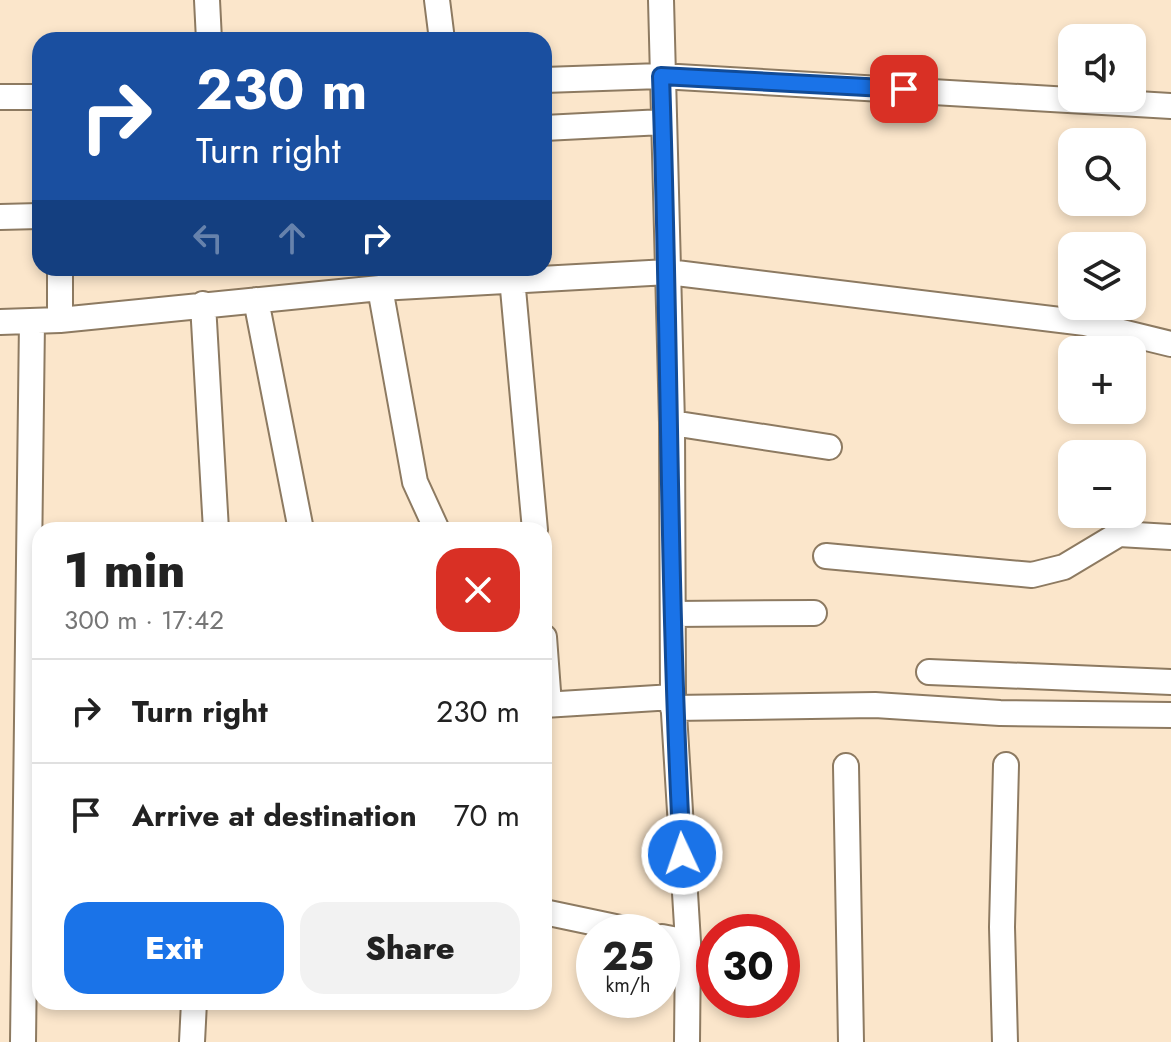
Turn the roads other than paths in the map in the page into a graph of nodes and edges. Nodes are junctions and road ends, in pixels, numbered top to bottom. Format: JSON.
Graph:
{"nodes":[{"id":1,"x":207,"y":0,"type":"edge"},
{"id":2,"x":437,"y":0,"type":"edge"},
{"id":3,"x":661,"y":0,"type":"edge"},
{"id":4,"x":209,"y":32,"type":"edge"},
{"id":5,"x":441,"y":32,"type":"edge"},
{"id":6,"x":661,"y":76,"type":"junction"},
{"id":7,"x":552,"y":80,"type":"edge"},
{"id":8,"x":0,"y":97,"type":"edge"},
{"id":9,"x":32,"y":97,"type":"edge"},
{"id":10,"x":1171,"y":106,"type":"edge"},
{"id":11,"x":663,"y":122,"type":"junction"},
{"id":12,"x":552,"y":128,"type":"edge"},
{"id":13,"x":32,"y":216,"type":"edge"},
{"id":14,"x":0,"y":217,"type":"edge"},
{"id":15,"x":668,"y":272,"type":"junction"},
{"id":16,"x":60,"y":276,"type":"edge"},
{"id":17,"x":512,"y":278,"type":"junction"},
{"id":18,"x":380,"y":288,"type":"junction"},
{"id":19,"x":256,"y":300,"type":"junction"},
{"id":20,"x":203,"y":304,"type":"junction"},
{"id":21,"x":60,"y":320,"type":"junction"},
{"id":22,"x":32,"y":321,"type":"junction"},
{"id":23,"x":0,"y":322,"type":"edge"},
{"id":24,"x":1171,"y":344,"type":"edge"},
{"id":25,"x":672,"y":423,"type":"junction"},
{"id":26,"x":829,"y":447,"type":"dead end"},
{"id":27,"x":216,"y":522,"type":"edge"},
{"id":28,"x":299,"y":522,"type":"edge"},
{"id":29,"x":433,"y":522,"type":"edge"},
{"id":30,"x":534,"y":522,"type":"edge"},
{"id":31,"x":1171,"y":537,"type":"edge"},
{"id":32,"x":826,"y":556,"type":"dead end"},
{"id":33,"x":814,"y":613,"type":"dead end"},
{"id":34,"x":673,"y":614,"type":"junction"},
{"id":35,"x":929,"y":672,"type":"dead end"},
{"id":36,"x":1171,"y":682,"type":"edge"},
{"id":37,"x":673,"y":703,"type":"junction"},
{"id":38,"x":552,"y":705,"type":"edge"},
{"id":39,"x":1171,"y":715,"type":"edge"},
{"id":40,"x":1006,"y":765,"type":"dead end"},
{"id":41,"x":846,"y":766,"type":"dead end"},
{"id":42,"x":552,"y":914,"type":"edge"},
{"id":43,"x":576,"y":919,"type":"edge"},
{"id":44,"x":680,"y":940,"type":"edge"},
{"id":45,"x":688,"y":942,"type":"junction"},
{"id":46,"x":194,"y":1010,"type":"edge"},
{"id":47,"x":23,"y":1042,"type":"edge"},
{"id":48,"x":192,"y":1042,"type":"edge"},
{"id":49,"x":687,"y":1042,"type":"edge"},
{"id":50,"x":851,"y":1042,"type":"edge"},
{"id":51,"x":1005,"y":1042,"type":"edge"}],
"edges":[{"from":1,"to":4,"type":"street"},
{"from":2,"to":5,"type":"street"},
{"from":3,"to":6,"type":"street"},
{"from":6,"to":7,"type":"street"},
{"from":6,"to":10,"type":"street"},
{"from":6,"to":11,"type":"street"},
{"from":8,"to":9,"type":"street"},
{"from":11,"to":12,"type":"street"},
{"from":11,"to":15,"type":"street"},
{"from":13,"to":14,"type":"street"},
{"from":15,"to":17,"type":"street"},
{"from":15,"to":24,"type":"street"},
{"from":15,"to":25,"type":"street"},
{"from":16,"to":21,"type":"street"},
{"from":17,"to":18,"type":"street"},
{"from":17,"to":30,"type":"street"},
{"from":18,"to":19,"type":"street"},
{"from":18,"to":29,"type":"street"},
{"from":19,"to":20,"type":"street"},
{"from":19,"to":28,"type":"street"},
{"from":20,"to":21,"type":"street"},
{"from":20,"to":27,"type":"street"},
{"from":21,"to":22,"type":"street"},
{"from":22,"to":23,"type":"street"},
{"from":22,"to":47,"type":"street"},
{"from":25,"to":26,"type":"street"},
{"from":25,"to":34,"type":"street"},
{"from":31,"to":32,"type":"street"},
{"from":33,"to":34,"type":"street"},
{"from":34,"to":37,"type":"street"},
{"from":35,"to":36,"type":"street"},
{"from":37,"to":38,"type":"street"},
{"from":37,"to":39,"type":"street"},
{"from":37,"to":45,"type":"street"},
{"from":40,"to":51,"type":"street"},
{"from":41,"to":50,"type":"street"},
{"from":42,"to":43,"type":"street"},
{"from":44,"to":45,"type":"street"},
{"from":45,"to":49,"type":"street"},
{"from":46,"to":48,"type":"street"}]}
